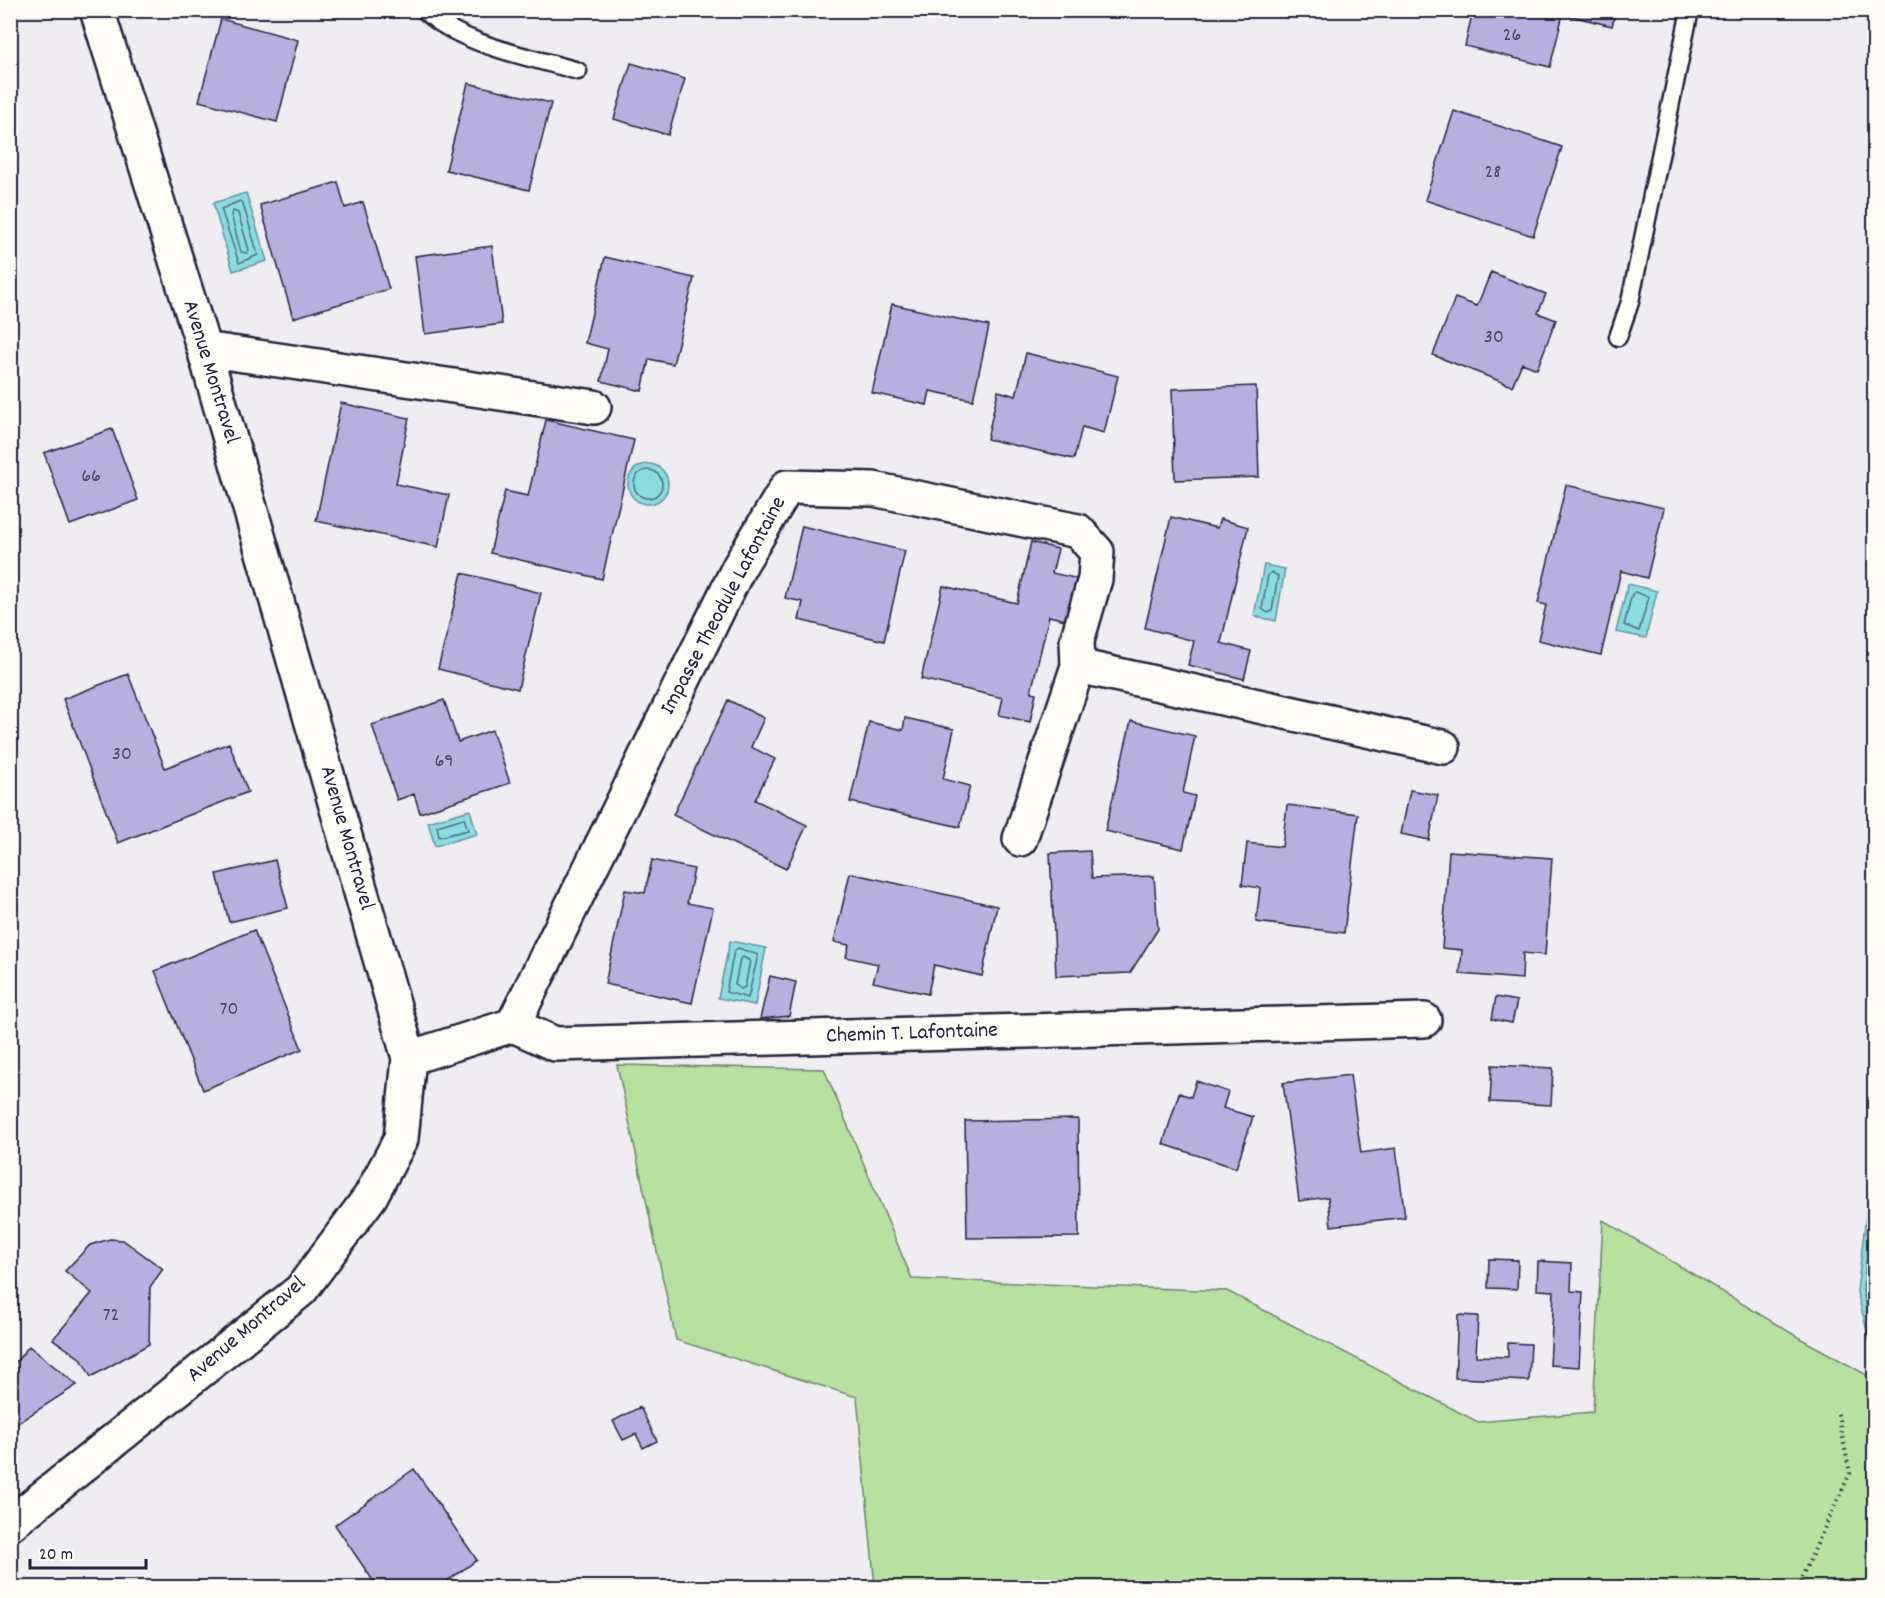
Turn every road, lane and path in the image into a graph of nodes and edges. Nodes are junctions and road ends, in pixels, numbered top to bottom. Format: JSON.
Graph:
{"nodes":[{"id":1,"x":97,"y":10,"type":"edge"},
{"id":2,"x":424,"y":10,"type":"edge"},
{"id":3,"x":1690,"y":10,"type":"edge"},
{"id":4,"x":578,"y":71,"type":"dead end"},
{"id":5,"x":1618,"y":337,"type":"dead end"},
{"id":6,"x":204,"y":349,"type":"junction"},
{"id":7,"x":594,"y":407,"type":"dead end"},
{"id":8,"x":1078,"y":666,"type":"junction"},
{"id":9,"x":1443,"y":747,"type":"dead end"},
{"id":10,"x":1875,"y":832,"type":"edge"},
{"id":11,"x":1020,"y":839,"type":"dead end"},
{"id":12,"x":1875,"y":862,"type":"edge"},
{"id":13,"x":1424,"y":1020,"type":"dead end"},
{"id":14,"x":513,"y":1025,"type":"junction"},
{"id":15,"x":410,"y":1058,"type":"junction"},
{"id":16,"x":1837,"y":1410,"type":"dead end"},
{"id":17,"x":10,"y":1524,"type":"edge"},
{"id":18,"x":1804,"y":1587,"type":"edge"}],
"edges":[{"from":1,"to":6,"type":"street","name":"Avenue Montravel"},
{"from":2,"to":4,"type":"lane"},
{"from":3,"to":5,"type":"lane"},
{"from":6,"to":7,"type":"street"},
{"from":6,"to":15,"type":"street","name":"Avenue Montravel"},
{"from":8,"to":9,"type":"street"},
{"from":8,"to":11,"type":"street","name":"Impasse Theodule Lafontaine"},
{"from":8,"to":14,"type":"street","name":"Impasse Theodule Lafontaine"},
{"from":10,"to":12,"type":"path"},
{"from":13,"to":14,"type":"street","name":"Chemin T. Lafontaine"},
{"from":14,"to":15,"type":"street"},
{"from":15,"to":17,"type":"street","name":"Avenue Montravel"},
{"from":16,"to":18,"type":"path"}]}
